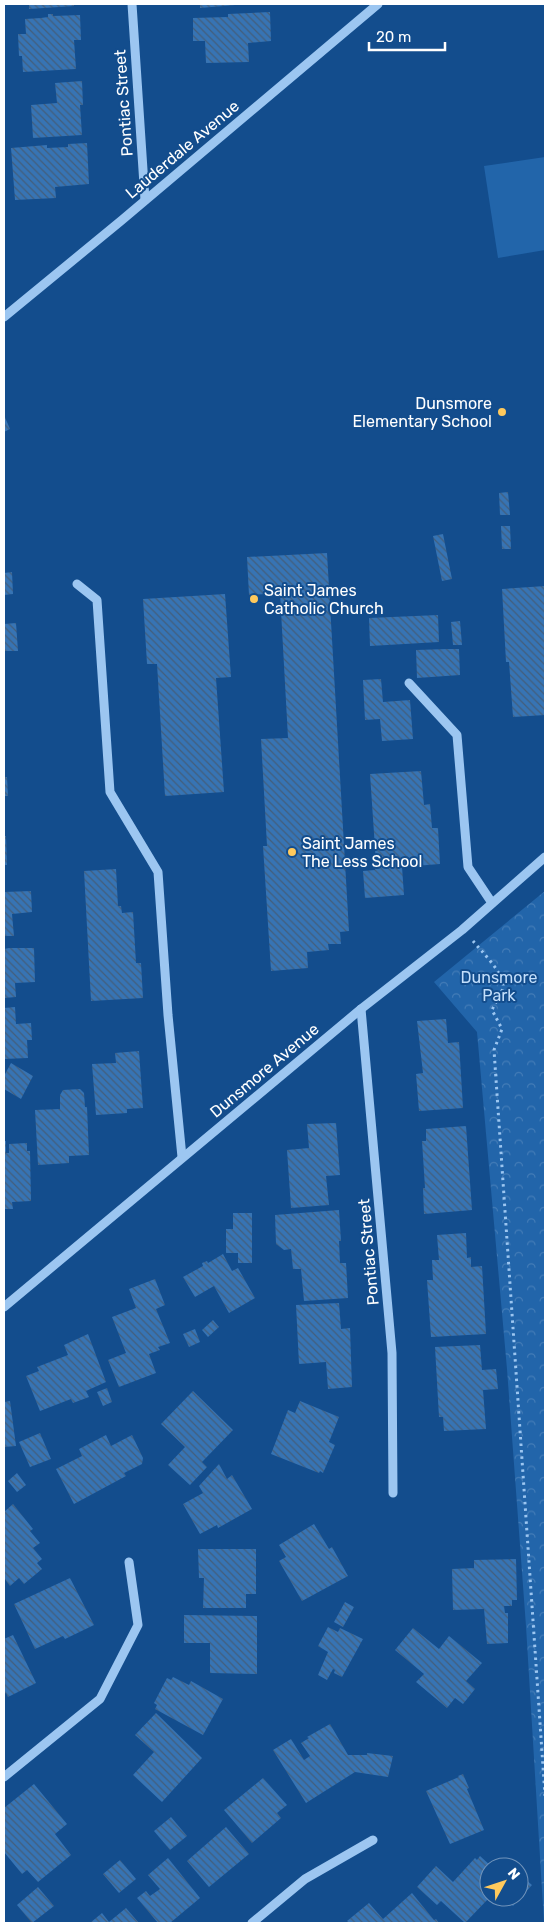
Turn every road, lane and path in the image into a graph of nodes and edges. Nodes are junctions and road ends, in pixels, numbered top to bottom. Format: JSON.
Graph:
{"nodes":[{"id":1,"x":132,"y":4,"type":"edge"},
{"id":2,"x":378,"y":4,"type":"edge"},
{"id":3,"x":145,"y":200,"type":"junction"},
{"id":4,"x":4,"y":317,"type":"edge"},
{"id":5,"x":77,"y":584,"type":"dead end"},
{"id":6,"x":409,"y":683,"type":"dead end"},
{"id":7,"x":545,"y":858,"type":"edge"},
{"id":8,"x":492,"y":903,"type":"junction"},
{"id":9,"x":462,"y":930,"type":"junction"},
{"id":10,"x":360,"y":1010,"type":"junction"},
{"id":11,"x":182,"y":1157,"type":"junction"},
{"id":12,"x":4,"y":1307,"type":"edge"},
{"id":13,"x":393,"y":1493,"type":"dead end"},
{"id":14,"x":129,"y":1562,"type":"dead end"},
{"id":15,"x":4,"y":1777,"type":"edge"},
{"id":16,"x":545,"y":1796,"type":"edge"},
{"id":17,"x":374,"y":1840,"type":"dead end"},
{"id":18,"x":252,"y":1923,"type":"edge"}],
"edges":[{"from":1,"to":3,"type":"street","name":"Pontiac Street"},
{"from":2,"to":3,"type":"street","name":"Lauderdale Avenue"},
{"from":3,"to":4,"type":"street","name":"Lauderdale Avenue"},
{"from":5,"to":11,"type":"street"},
{"from":6,"to":8,"type":"street"},
{"from":7,"to":8,"type":"street","name":"Dunsmore Avenue"},
{"from":8,"to":9,"type":"street","name":"Dunsmore Avenue"},
{"from":9,"to":10,"type":"street","name":"Dunsmore Avenue"},
{"from":9,"to":16,"type":"path"},
{"from":10,"to":11,"type":"street","name":"Dunsmore Avenue"},
{"from":10,"to":13,"type":"street","name":"Pontiac Street"},
{"from":11,"to":12,"type":"street","name":"Dunsmore Avenue"},
{"from":14,"to":15,"type":"street"},
{"from":17,"to":18,"type":"street"}]}
